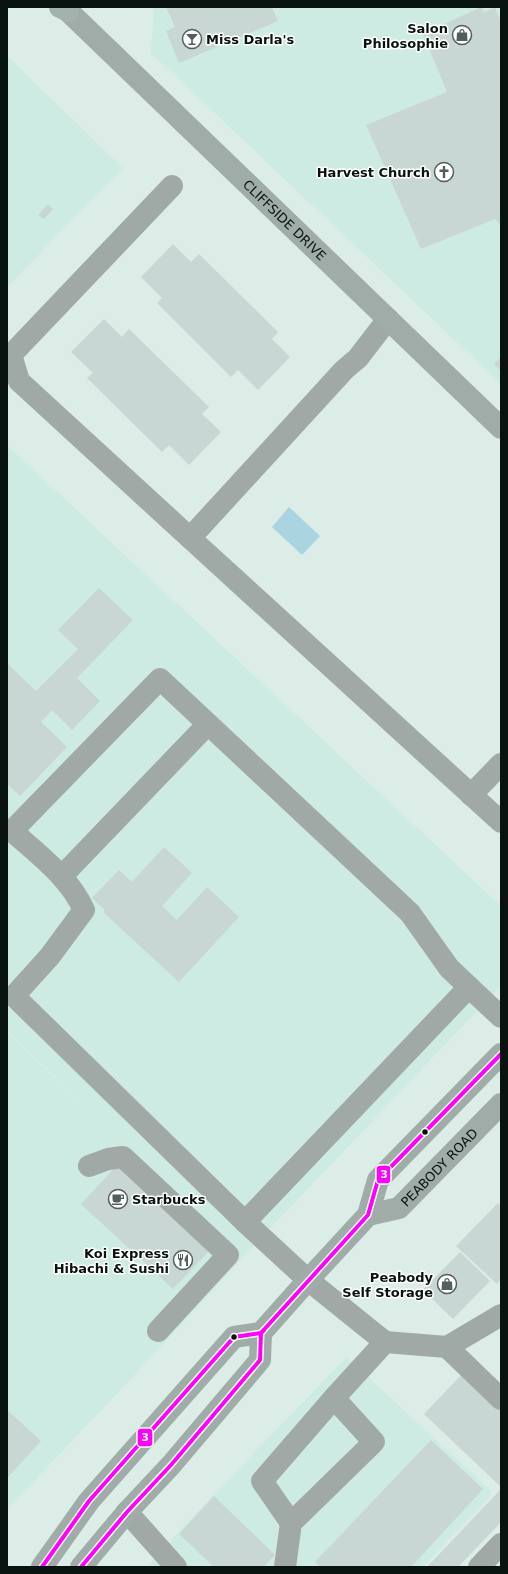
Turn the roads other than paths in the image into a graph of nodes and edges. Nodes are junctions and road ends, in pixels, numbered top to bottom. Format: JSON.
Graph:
{"nodes":[{"id":1,"x":64,"y":8,"type":"edge"},
{"id":2,"x":172,"y":186,"type":"dead end"},
{"id":3,"x":388,"y":319,"type":"junction"},
{"id":4,"x":501,"y":428,"type":"edge"},
{"id":5,"x":190,"y":538,"type":"junction"},
{"id":6,"x":208,"y":724,"type":"junction"},
{"id":7,"x":501,"y":764,"type":"edge"},
{"id":8,"x":471,"y":795,"type":"junction"},
{"id":9,"x":501,"y":822,"type":"edge"},
{"id":10,"x":62,"y":876,"type":"junction"},
{"id":11,"x":469,"y":988,"type":"junction"},
{"id":12,"x":501,"y":1017,"type":"edge"},
{"id":13,"x":501,"y":1054,"type":"edge"},
{"id":14,"x":501,"y":1104,"type":"edge"},
{"id":15,"x":89,"y":1166,"type":"dead end"},
{"id":16,"x":368,"y":1215,"type":"junction"},
{"id":17,"x":245,"y":1222,"type":"junction"},
{"id":18,"x":308,"y":1280,"type":"junction"},
{"id":19,"x":501,"y":1315,"type":"edge"},
{"id":20,"x":158,"y":1331,"type":"dead end"},
{"id":21,"x":261,"y":1333,"type":"junction"},
{"id":22,"x":385,"y":1342,"type":"junction"},
{"id":23,"x":447,"y":1347,"type":"junction"},
{"id":24,"x":334,"y":1398,"type":"junction"},
{"id":25,"x":501,"y":1399,"type":"edge"},
{"id":26,"x":127,"y":1512,"type":"junction"},
{"id":27,"x":291,"y":1523,"type":"junction"},
{"id":28,"x":501,"y":1544,"type":"edge"},
{"id":29,"x":42,"y":1567,"type":"edge"},
{"id":30,"x":81,"y":1567,"type":"edge"},
{"id":31,"x":176,"y":1567,"type":"edge"},
{"id":32,"x":285,"y":1567,"type":"edge"},
{"id":33,"x":479,"y":1567,"type":"edge"}],
"edges":[{"from":1,"to":3,"type":"main road","name":"CLIFFSIDE DRIVE"},
{"from":2,"to":5,"type":"lane"},
{"from":3,"to":4,"type":"main road","name":"CLIFFSIDE DRIVE"},
{"from":3,"to":5,"type":"lane"},
{"from":5,"to":8,"type":"lane"},
{"from":6,"to":10,"type":"lane"},
{"from":6,"to":10,"type":"lane"},
{"from":6,"to":11,"type":"lane"},
{"from":7,"to":8,"type":"lane"},
{"from":8,"to":9,"type":"lane"},
{"from":10,"to":17,"type":"lane"},
{"from":11,"to":12,"type":"lane"},
{"from":11,"to":17,"type":"lane"},
{"from":13,"to":16,"type":"main road"},
{"from":14,"to":16,"type":"main road","name":"PEABODY ROAD"},
{"from":15,"to":20,"type":"lane"},
{"from":16,"to":18,"type":"main road"},
{"from":17,"to":18,"type":"lane"},
{"from":18,"to":21,"type":"main road"},
{"from":18,"to":22,"type":"lane"},
{"from":19,"to":23,"type":"lane"},
{"from":21,"to":26,"type":"main road"},
{"from":21,"to":29,"type":"main road"},
{"from":22,"to":23,"type":"lane"},
{"from":22,"to":24,"type":"lane"},
{"from":23,"to":25,"type":"lane"},
{"from":24,"to":27,"type":"lane"},
{"from":24,"to":27,"type":"lane"},
{"from":26,"to":30,"type":"main road"},
{"from":26,"to":31,"type":"lane"},
{"from":27,"to":32,"type":"lane"},
{"from":28,"to":33,"type":"lane"}]}
